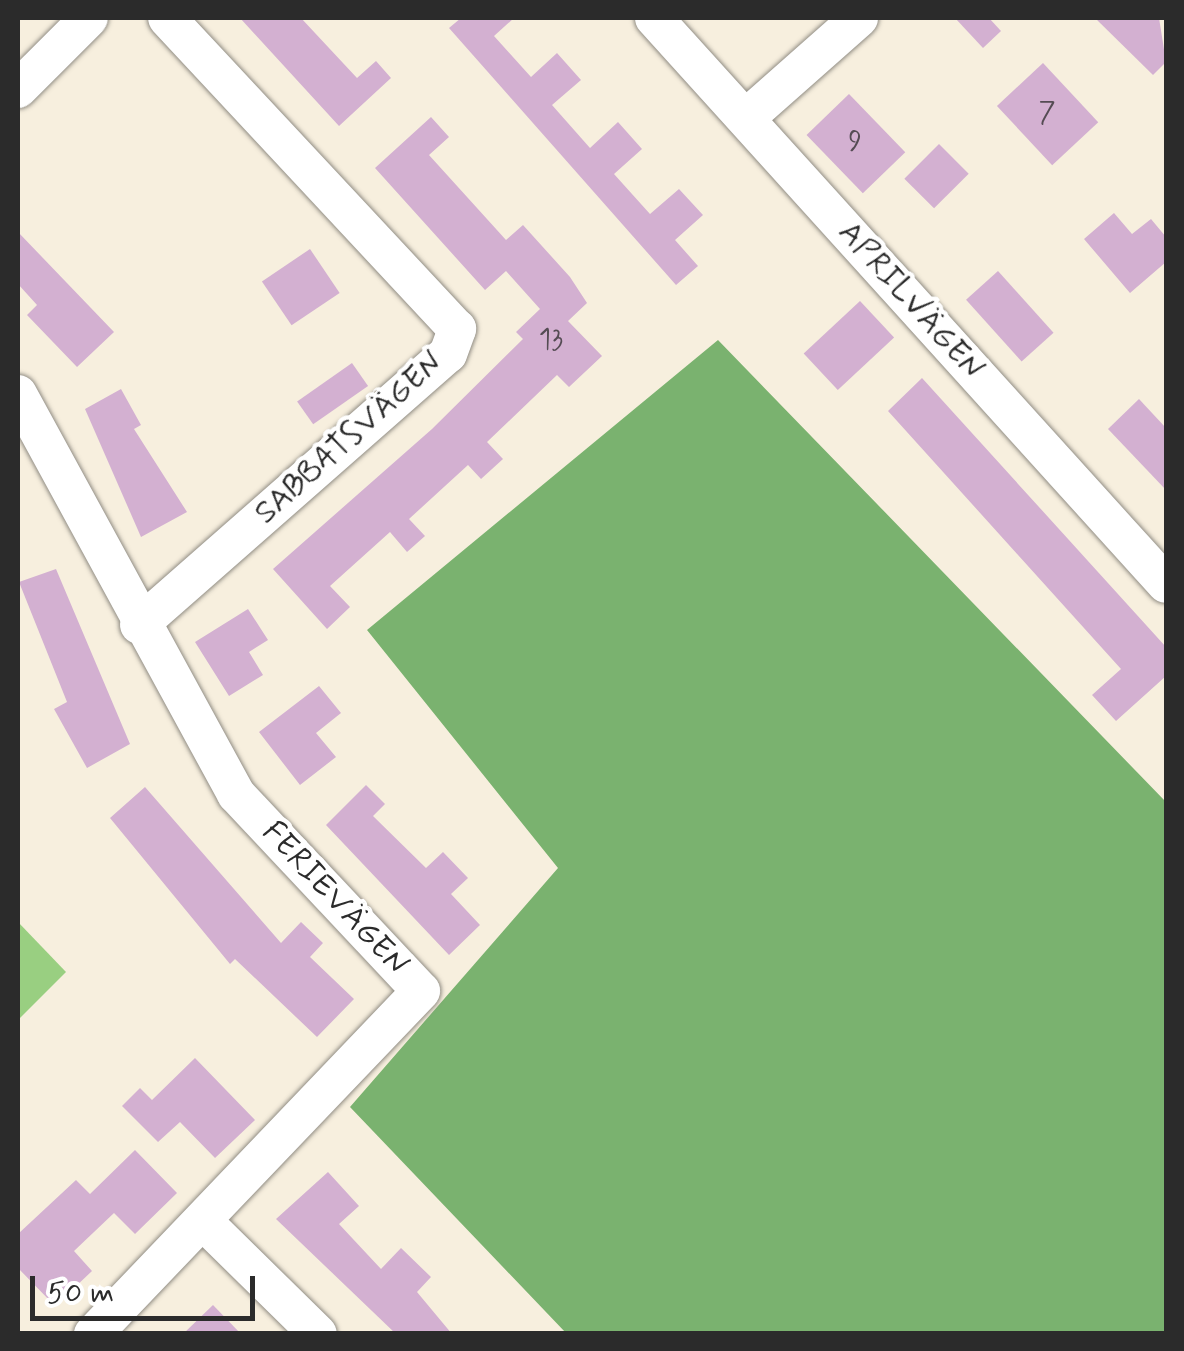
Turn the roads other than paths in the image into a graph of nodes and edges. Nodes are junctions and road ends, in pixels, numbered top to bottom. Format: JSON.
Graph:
{"nodes":[{"id":1,"x":89,"y":18,"type":"edge"},
{"id":2,"x":167,"y":18,"type":"edge"},
{"id":3,"x":654,"y":18,"type":"edge"},
{"id":4,"x":858,"y":18,"type":"edge"},
{"id":5,"x":18,"y":89,"type":"edge"},
{"id":6,"x":746,"y":118,"type":"junction"},
{"id":7,"x":18,"y":394,"type":"edge"},
{"id":8,"x":1166,"y":584,"type":"edge"},
{"id":9,"x":140,"y":625,"type":"junction"},
{"id":10,"x":205,"y":1223,"type":"junction"},
{"id":11,"x":93,"y":1334,"type":"edge"},
{"id":12,"x":318,"y":1334,"type":"edge"}],
"edges":[{"from":1,"to":5,"type":"street"},
{"from":2,"to":9,"type":"street","name":"SABBATSVÄGEN"},
{"from":3,"to":6,"type":"street","name":"APRILVÄGEN"},
{"from":4,"to":6,"type":"street"},
{"from":6,"to":8,"type":"street","name":"APRILVÄGEN"},
{"from":7,"to":9,"type":"street","name":"FERIEVÄGEN"},
{"from":9,"to":10,"type":"street","name":"FERIEVÄGEN"},
{"from":10,"to":11,"type":"street","name":"FERIEVÄGEN"},
{"from":10,"to":12,"type":"street"}]}
